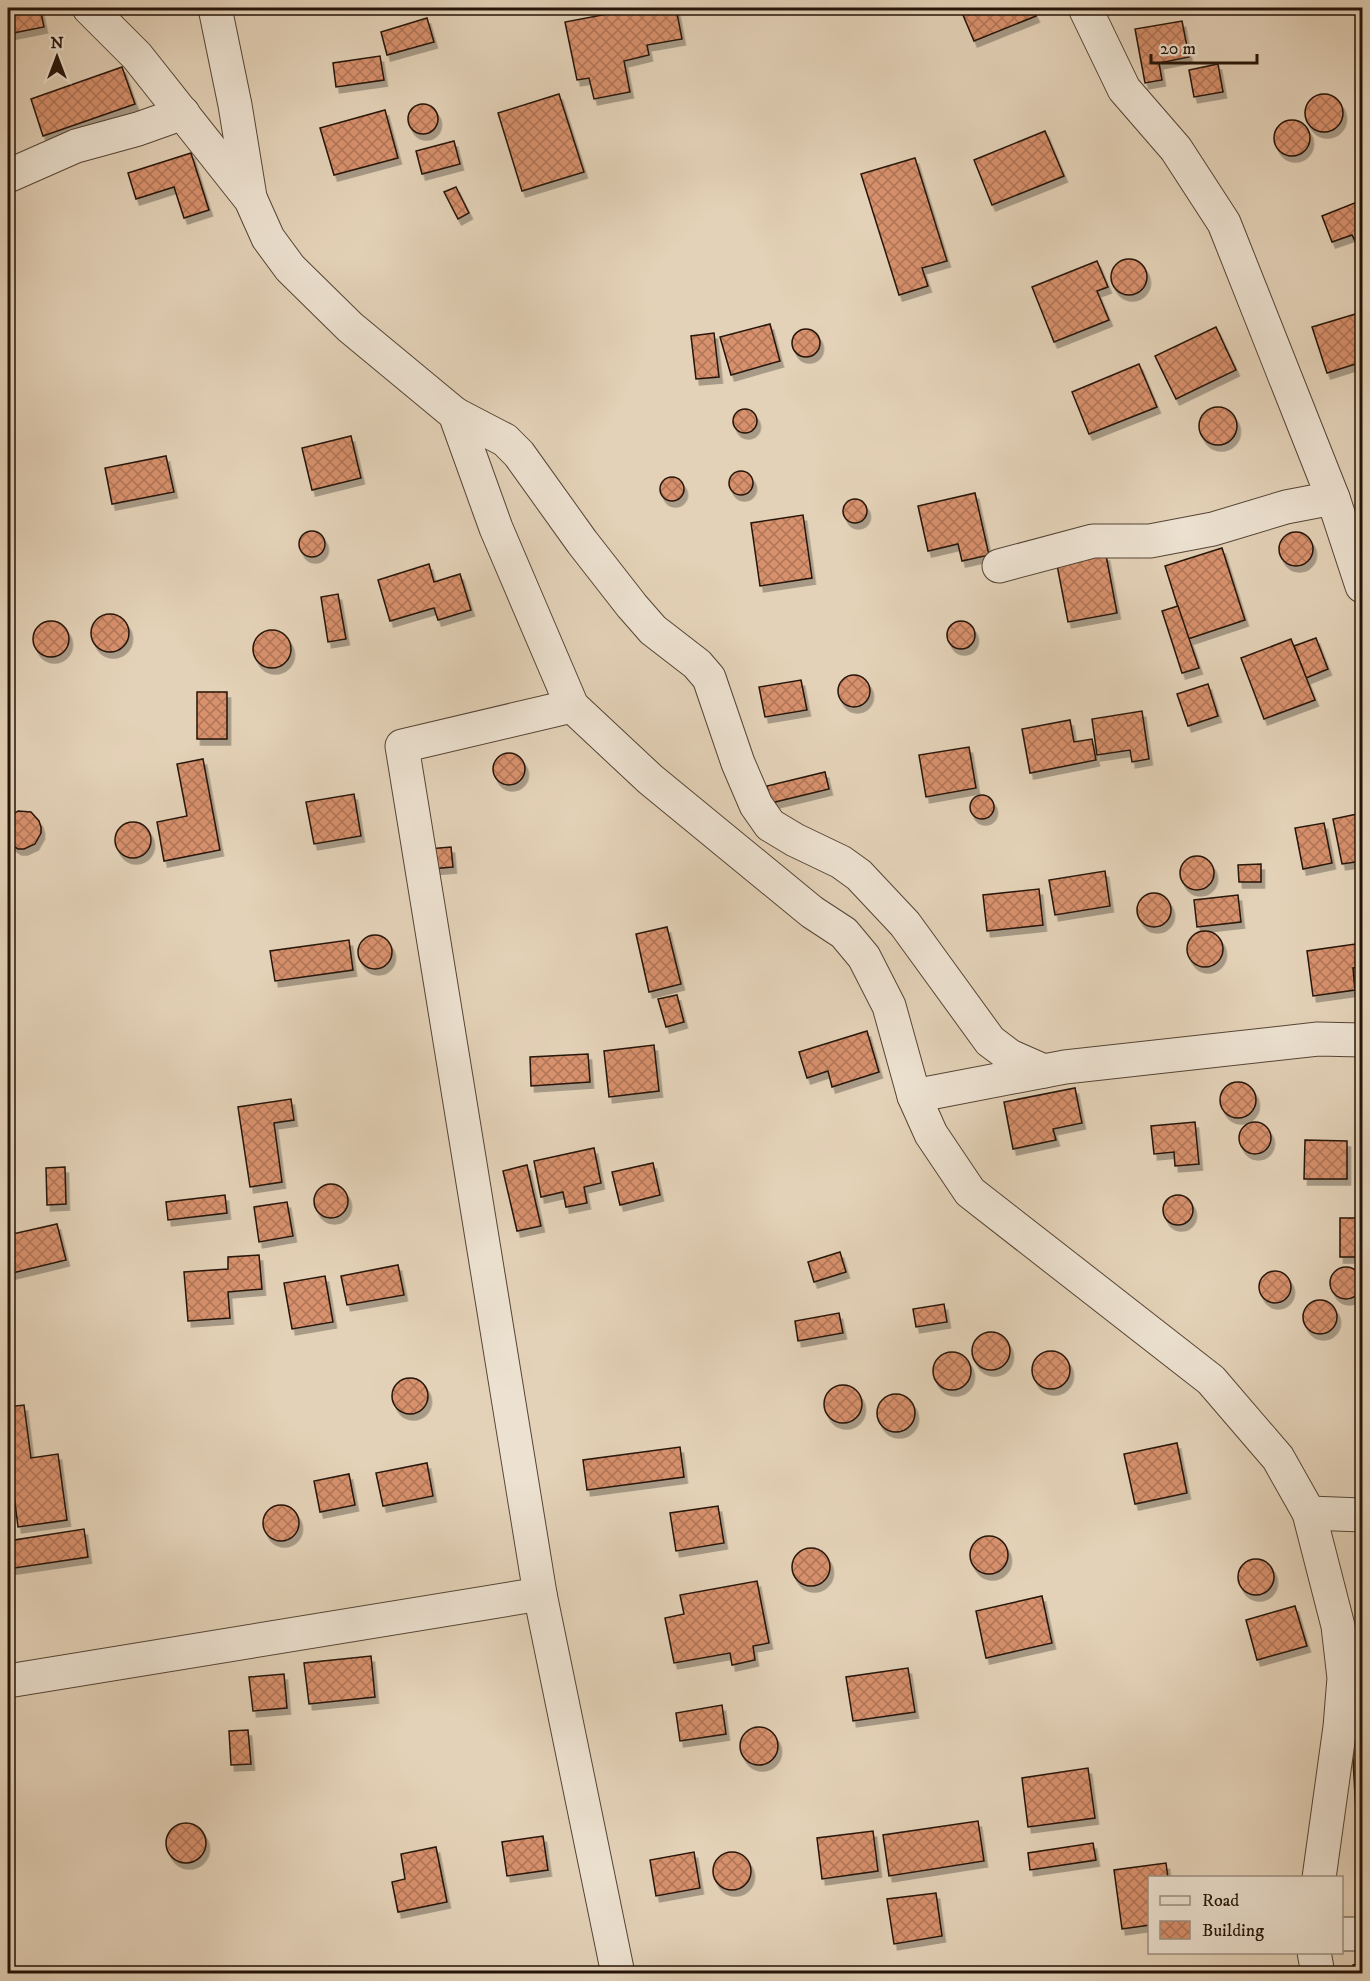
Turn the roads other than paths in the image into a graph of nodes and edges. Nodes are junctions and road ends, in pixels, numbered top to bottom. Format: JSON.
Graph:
{"nodes":[{"id":1,"x":89,"y":8,"type":"edge"},
{"id":2,"x":215,"y":8,"type":"edge"},
{"id":3,"x":1085,"y":8,"type":"edge"},
{"id":4,"x":183,"y":113,"type":"junction"},
{"id":5,"x":8,"y":176,"type":"edge"},
{"id":6,"x":251,"y":200,"type":"junction"},
{"id":7,"x":454,"y":414,"type":"junction"},
{"id":8,"x":1333,"y":498,"type":"junction"},
{"id":9,"x":999,"y":566,"type":"dead end"},
{"id":10,"x":1362,"y":586,"type":"edge"},
{"id":11,"x":572,"y":706,"type":"junction"},
{"id":12,"x":1362,"y":1040,"type":"edge"},
{"id":13,"x":1044,"y":1071,"type":"junction"},
{"id":14,"x":914,"y":1096,"type":"junction"},
{"id":15,"x":1309,"y":1513,"type":"junction"},
{"id":16,"x":1362,"y":1515,"type":"edge"},
{"id":17,"x":540,"y":1594,"type":"junction"},
{"id":18,"x":8,"y":1681,"type":"edge"},
{"id":19,"x":1319,"y":1876,"type":"edge"},
{"id":20,"x":1343,"y":1934,"type":"edge"},
{"id":21,"x":1362,"y":1934,"type":"edge"},
{"id":22,"x":1314,"y":1954,"type":"edge"},
{"id":23,"x":618,"y":1974,"type":"edge"},
{"id":24,"x":1318,"y":1974,"type":"edge"}],
"edges":[{"from":1,"to":4,"type":"street"},
{"from":2,"to":6,"type":"street"},
{"from":3,"to":8,"type":"street"},
{"from":4,"to":5,"type":"street"},
{"from":4,"to":6,"type":"street"},
{"from":6,"to":7,"type":"street"},
{"from":7,"to":11,"type":"street"},
{"from":7,"to":13,"type":"street"},
{"from":8,"to":9,"type":"street"},
{"from":8,"to":10,"type":"street"},
{"from":11,"to":14,"type":"street"},
{"from":11,"to":17,"type":"street"},
{"from":12,"to":13,"type":"street"},
{"from":13,"to":14,"type":"street"},
{"from":14,"to":15,"type":"street"},
{"from":15,"to":16,"type":"street"},
{"from":15,"to":19,"type":"street"},
{"from":17,"to":18,"type":"street"},
{"from":17,"to":23,"type":"street"},
{"from":20,"to":21,"type":"street"},
{"from":22,"to":24,"type":"street"}]}
